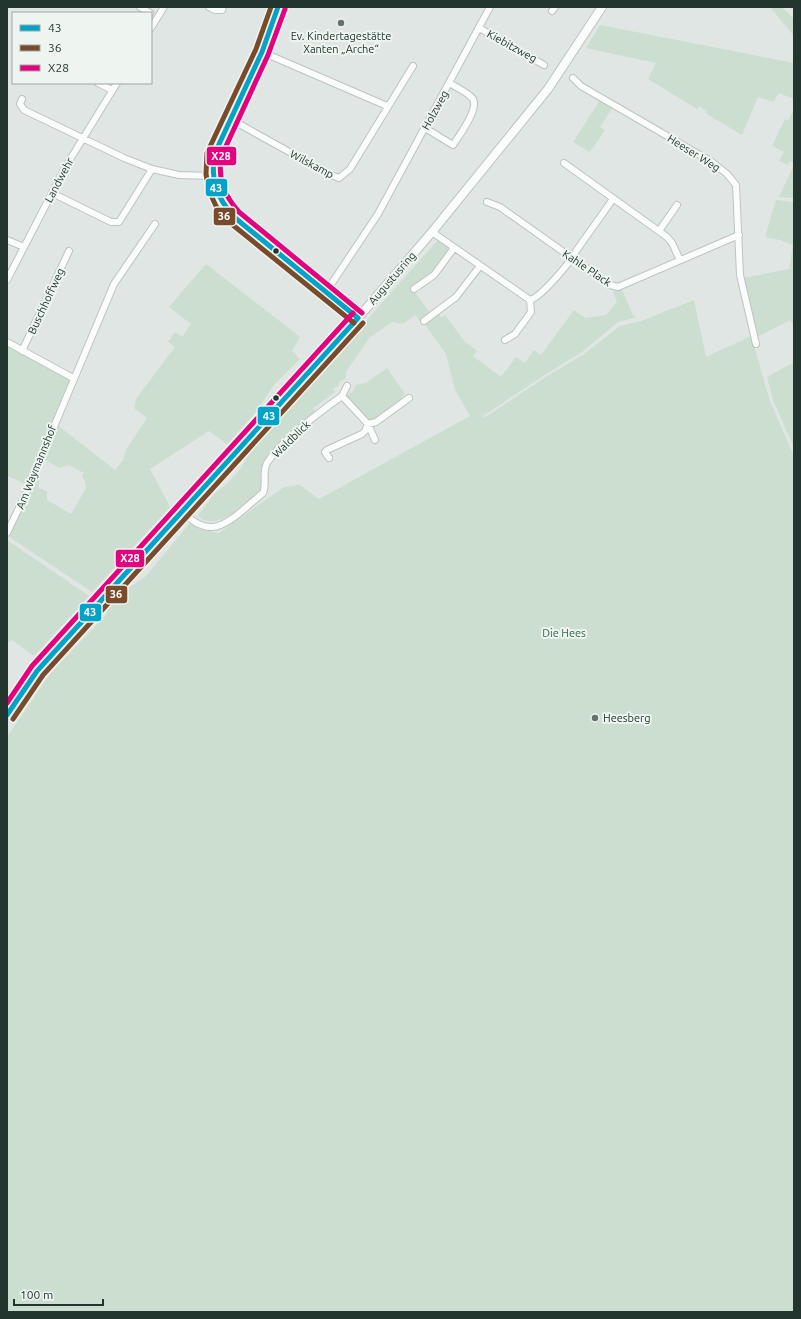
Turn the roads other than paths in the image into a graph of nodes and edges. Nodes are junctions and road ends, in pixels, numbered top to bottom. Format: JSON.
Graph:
{"nodes":[{"id":1,"x":164,"y":7,"type":"edge"},
{"id":2,"x":209,"y":7,"type":"edge"},
{"id":3,"x":223,"y":7,"type":"edge"},
{"id":4,"x":278,"y":7,"type":"edge"},
{"id":5,"x":490,"y":7,"type":"edge"},
{"id":6,"x":602,"y":7,"type":"edge"},
{"id":7,"x":152,"y":14,"type":"edge"},
{"id":8,"x":158,"y":18,"type":"junction"},
{"id":9,"x":152,"y":27,"type":"edge"},
{"id":10,"x":479,"y":28,"type":"junction"},
{"id":11,"x":262,"y":52,"type":"junction"},
{"id":12,"x":544,"y":65,"type":"dead end"},
{"id":13,"x":413,"y":66,"type":"dead end"},
{"id":14,"x":573,"y":78,"type":"dead end"},
{"id":15,"x":449,"y":83,"type":"junction"},
{"id":16,"x":100,"y":84,"type":"edge"},
{"id":17,"x":115,"y":84,"type":"edge"},
{"id":18,"x":112,"y":90,"type":"junction"},
{"id":19,"x":22,"y":99,"type":"dead end"},
{"id":20,"x":387,"y":106,"type":"junction"},
{"id":21,"x":230,"y":119,"type":"junction"},
{"id":22,"x":425,"y":128,"type":"junction"},
{"id":23,"x":83,"y":138,"type":"junction"},
{"id":24,"x":564,"y":163,"type":"dead end"},
{"id":25,"x":152,"y":169,"type":"junction"},
{"id":26,"x":212,"y":176,"type":"junction"},
{"id":27,"x":52,"y":193,"type":"junction"},
{"id":28,"x":613,"y":199,"type":"junction"},
{"id":29,"x":487,"y":202,"type":"dead end"},
{"id":30,"x":677,"y":205,"type":"dead end"},
{"id":31,"x":155,"y":224,"type":"dead end"},
{"id":32,"x":659,"y":231,"type":"junction"},
{"id":33,"x":432,"y":232,"type":"junction"},
{"id":34,"x":739,"y":235,"type":"junction"},
{"id":35,"x":7,"y":240,"type":"edge"},
{"id":36,"x":24,"y":247,"type":"junction"},
{"id":37,"x":454,"y":248,"type":"junction"},
{"id":38,"x":69,"y":251,"type":"dead end"},
{"id":39,"x":572,"y":259,"type":"junction"},
{"id":40,"x":680,"y":260,"type":"junction"},
{"id":41,"x":480,"y":266,"type":"junction"},
{"id":42,"x":7,"y":280,"type":"edge"},
{"id":43,"x":414,"y":289,"type":"dead end"},
{"id":44,"x":326,"y":292,"type":"junction"},
{"id":45,"x":530,"y":300,"type":"junction"},
{"id":46,"x":358,"y":318,"type":"junction"},
{"id":47,"x":424,"y":320,"type":"dead end"},
{"id":48,"x":505,"y":340,"type":"dead end"},
{"id":49,"x":7,"y":342,"type":"edge"},
{"id":50,"x":756,"y":344,"type":"dead end"},
{"id":51,"x":22,"y":351,"type":"junction"},
{"id":52,"x":73,"y":378,"type":"junction"},
{"id":53,"x":347,"y":386,"type":"dead end"},
{"id":54,"x":342,"y":396,"type":"junction"},
{"id":55,"x":409,"y":398,"type":"dead end"},
{"id":56,"x":368,"y":424,"type":"junction"},
{"id":57,"x":375,"y":440,"type":"dead end"},
{"id":58,"x":329,"y":458,"type":"dead end"},
{"id":59,"x":180,"y":511,"type":"junction"},
{"id":60,"x":7,"y":533,"type":"edge"},
{"id":61,"x":7,"y":715,"type":"edge"}],
"edges":[{"from":1,"to":8,"type":"street"},
{"from":2,"to":3,"type":"street"},
{"from":4,"to":11,"type":"street"},
{"from":5,"to":10,"type":"street","name":"Holzweg"},
{"from":6,"to":33,"type":"main road","name":"Augustusring"},
{"from":7,"to":8,"type":"street"},
{"from":8,"to":9,"type":"street"},
{"from":10,"to":12,"type":"street","name":"Kiebitzweg"},
{"from":10,"to":15,"type":"street","name":"Holzweg"},
{"from":11,"to":20,"type":"street"},
{"from":11,"to":21,"type":"street"},
{"from":13,"to":20,"type":"street","name":"Wilskamp"},
{"from":14,"to":34,"type":"street","name":"Heeser Weg"},
{"from":15,"to":22,"type":"street","name":"Holzweg"},
{"from":15,"to":22,"type":"street"},
{"from":16,"to":18,"type":"street"},
{"from":17,"to":18,"type":"street","name":"Landwehr"},
{"from":18,"to":23,"type":"street","name":"Landwehr"},
{"from":19,"to":23,"type":"street"},
{"from":20,"to":21,"type":"street","name":"Wilskamp"},
{"from":21,"to":26,"type":"street"},
{"from":22,"to":44,"type":"street","name":"Holzweg"},
{"from":23,"to":25,"type":"street"},
{"from":23,"to":27,"type":"street","name":"Landwehr"},
{"from":24,"to":28,"type":"street"},
{"from":25,"to":26,"type":"street"},
{"from":25,"to":27,"type":"street"},
{"from":26,"to":44,"type":"street"},
{"from":27,"to":36,"type":"street","name":"Landwehr"},
{"from":28,"to":32,"type":"street"},
{"from":28,"to":39,"type":"street"},
{"from":29,"to":39,"type":"street","name":"Kahle Plack"},
{"from":30,"to":32,"type":"street"},
{"from":31,"to":52,"type":"street","name":"Am Waymannshof"},
{"from":32,"to":40,"type":"street"},
{"from":33,"to":37,"type":"street"},
{"from":33,"to":46,"type":"main road","name":"Augustusring"},
{"from":34,"to":40,"type":"street","name":"Kahle Plack"},
{"from":34,"to":50,"type":"street","name":"Heeser Weg"},
{"from":35,"to":36,"type":"street"},
{"from":36,"to":42,"type":"street","name":"Landwehr"},
{"from":37,"to":41,"type":"street"},
{"from":37,"to":43,"type":"street"},
{"from":38,"to":51,"type":"street","name":"Buschhoffweg"},
{"from":39,"to":40,"type":"street","name":"Kahle Plack"},
{"from":39,"to":45,"type":"street"},
{"from":41,"to":45,"type":"street"},
{"from":41,"to":47,"type":"street"},
{"from":44,"to":46,"type":"street"},
{"from":45,"to":48,"type":"street"},
{"from":46,"to":59,"type":"main road","name":"Augustusring"},
{"from":49,"to":51,"type":"street"},
{"from":51,"to":52,"type":"street"},
{"from":52,"to":60,"type":"street","name":"Am Waymannshof"},
{"from":53,"to":54,"type":"street","name":"Waldblick"},
{"from":54,"to":56,"type":"street"},
{"from":54,"to":59,"type":"street","name":"Waldblick"},
{"from":55,"to":56,"type":"street"},
{"from":56,"to":57,"type":"street"},
{"from":56,"to":58,"type":"street"},
{"from":59,"to":61,"type":"main road","name":"Augustusring"}]}
